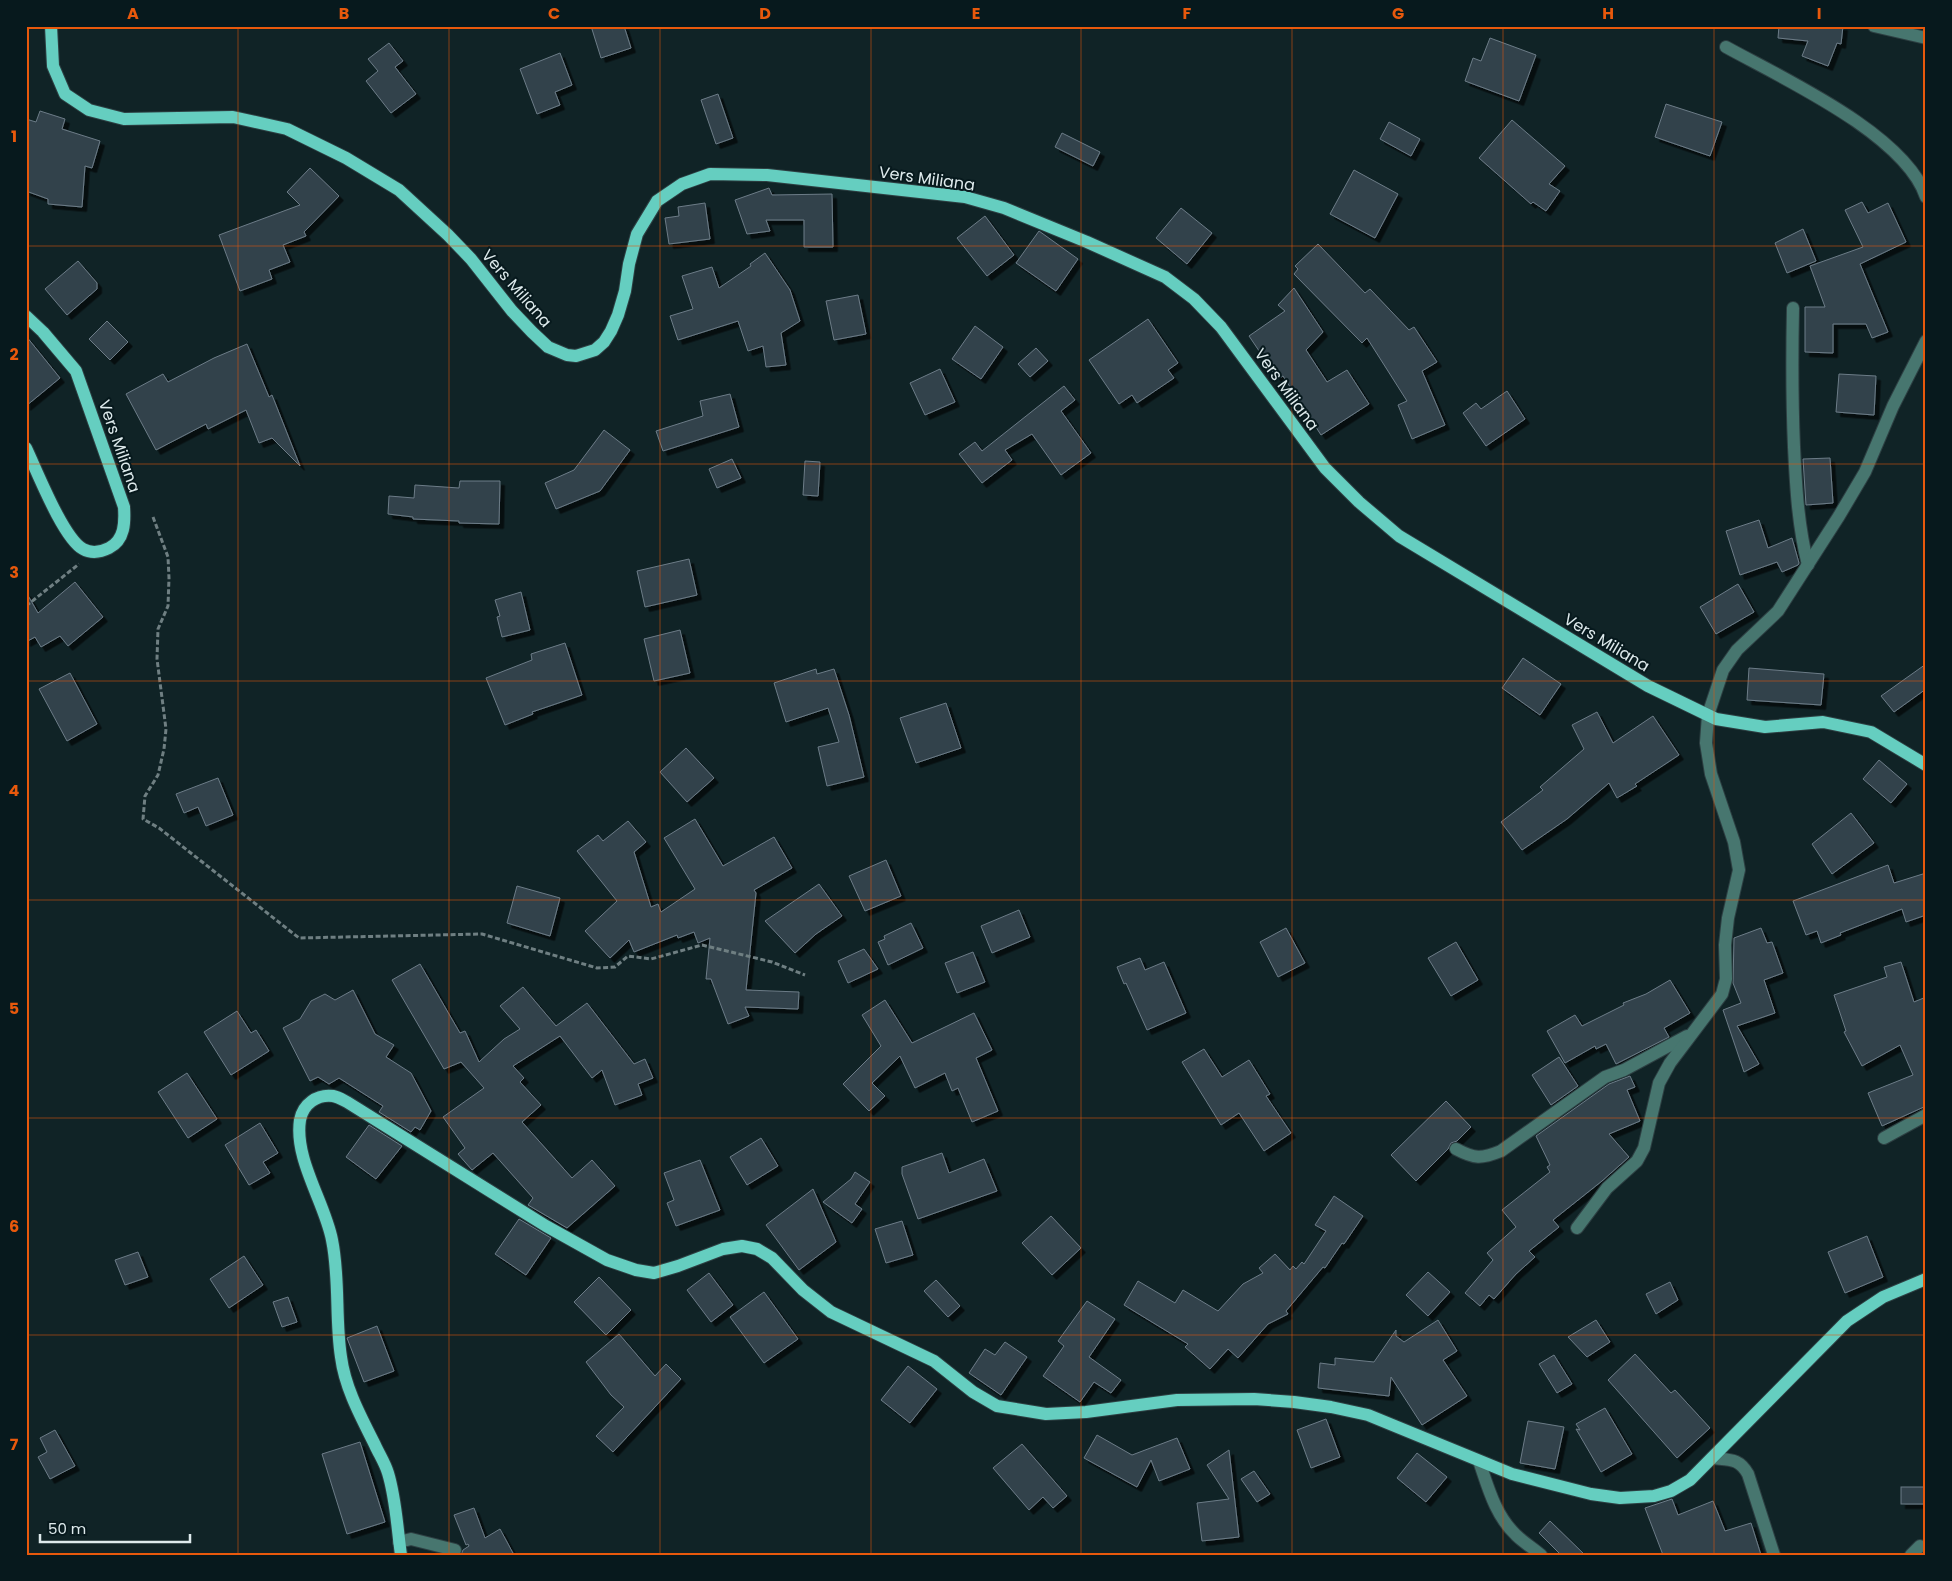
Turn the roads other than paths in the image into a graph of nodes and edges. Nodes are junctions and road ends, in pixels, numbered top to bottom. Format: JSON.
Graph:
{"nodes":[{"id":1,"x":51,"y":26,"type":"edge"},
{"id":2,"x":1874,"y":26,"type":"edge"},
{"id":3,"x":1926,"y":38,"type":"edge"},
{"id":4,"x":1726,"y":47,"type":"dead end"},
{"id":5,"x":1926,"y":197,"type":"edge"},
{"id":6,"x":1793,"y":308,"type":"dead end"},
{"id":7,"x":26,"y":316,"type":"edge"},
{"id":8,"x":1926,"y":341,"type":"edge"},
{"id":9,"x":26,"y":448,"type":"edge"},
{"id":10,"x":1808,"y":565,"type":"junction"},
{"id":11,"x":1708,"y":715,"type":"junction"},
{"id":12,"x":1926,"y":765,"type":"edge"},
{"id":13,"x":1692,"y":1033,"type":"junction"},
{"id":14,"x":1926,"y":1115,"type":"edge"},
{"id":15,"x":1884,"y":1138,"type":"dead end"},
{"id":16,"x":1456,"y":1149,"type":"dead end"},
{"id":17,"x":1577,"y":1228,"type":"dead end"},
{"id":18,"x":1926,"y":1279,"type":"edge"},
{"id":19,"x":1712,"y":1458,"type":"junction"},
{"id":20,"x":1479,"y":1461,"type":"junction"},
{"id":21,"x":400,"y":1548,"type":"edge"},
{"id":22,"x":455,"y":1550,"type":"dead end"},
{"id":23,"x":1541,"y":1555,"type":"edge"},
{"id":24,"x":1774,"y":1555,"type":"edge"}],
"edges":[{"from":1,"to":11,"type":"main road","name":"Vers Miliana"},
{"from":2,"to":3,"type":"street"},
{"from":4,"to":5,"type":"street"},
{"from":6,"to":10,"type":"street"},
{"from":7,"to":9,"type":"main road","name":"Vers Miliana"},
{"from":8,"to":10,"type":"street"},
{"from":10,"to":11,"type":"street"},
{"from":11,"to":12,"type":"main road","name":"Vers Miliana"},
{"from":11,"to":13,"type":"street"},
{"from":13,"to":16,"type":"street"},
{"from":13,"to":17,"type":"street"},
{"from":14,"to":15,"type":"street"},
{"from":18,"to":19,"type":"main road"},
{"from":19,"to":20,"type":"main road"},
{"from":19,"to":24,"type":"street"},
{"from":20,"to":21,"type":"main road"},
{"from":20,"to":23,"type":"street"},
{"from":21,"to":22,"type":"street"}]}
